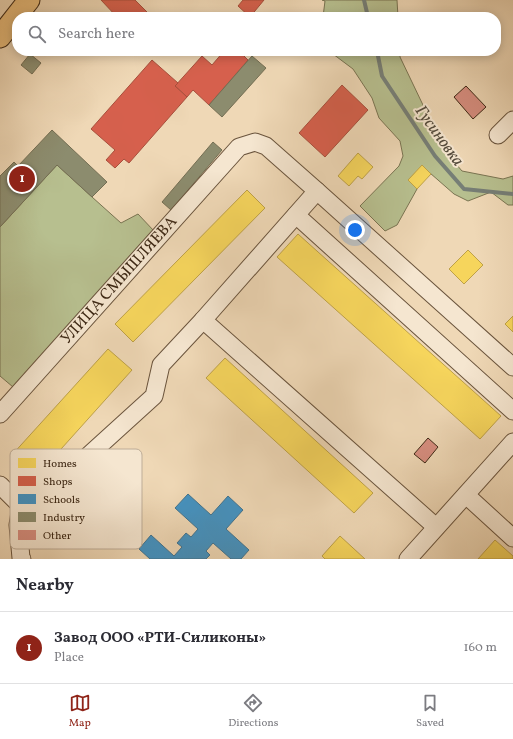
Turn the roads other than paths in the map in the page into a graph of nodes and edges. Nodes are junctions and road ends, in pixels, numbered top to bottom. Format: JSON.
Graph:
{"nodes":[{"id":1,"x":30,"y":0,"type":"edge"},
{"id":2,"x":20,"y":12,"type":"edge"},
{"id":3,"x":12,"y":22,"type":"edge"},
{"id":4,"x":0,"y":37,"type":"edge"},
{"id":5,"x":513,"y":120,"type":"edge"},
{"id":6,"x":498,"y":135,"type":"dead end"},
{"id":7,"x":318,"y":191,"type":"junction"},
{"id":8,"x":296,"y":216,"type":"junction"},
{"id":9,"x":203,"y":320,"type":"junction"},
{"id":10,"x":513,"y":367,"type":"edge"},
{"id":11,"x":513,"y":412,"type":"edge"},
{"id":12,"x":0,"y":414,"type":"edge"},
{"id":13,"x":513,"y":442,"type":"edge"},
{"id":14,"x":96,"y":449,"type":"edge"},
{"id":15,"x":0,"y":485,"type":"edge"},
{"id":16,"x":10,"y":495,"type":"edge"},
{"id":17,"x":466,"y":495,"type":"junction"},
{"id":18,"x":436,"y":527,"type":"junction"},
{"id":19,"x":513,"y":538,"type":"edge"},
{"id":20,"x":20,"y":549,"type":"edge"},
{"id":21,"x":22,"y":559,"type":"edge"},
{"id":22,"x":408,"y":559,"type":"edge"}],
"edges":[{"from":1,"to":2,"type":"main road"},
{"from":3,"to":4,"type":"main road"},
{"from":5,"to":6,"type":"street"},
{"from":7,"to":8,"type":"street"},
{"from":7,"to":10,"type":"street"},
{"from":7,"to":12,"type":"street","name":"УЛИЦА СМЫШЛЯЕВА"},
{"from":8,"to":9,"type":"street"},
{"from":8,"to":11,"type":"street"},
{"from":9,"to":14,"type":"street"},
{"from":9,"to":18,"type":"street"},
{"from":13,"to":17,"type":"street"},
{"from":15,"to":16,"type":"street"},
{"from":17,"to":18,"type":"street"},
{"from":17,"to":19,"type":"street"},
{"from":18,"to":22,"type":"street"},
{"from":20,"to":21,"type":"street"}]}
